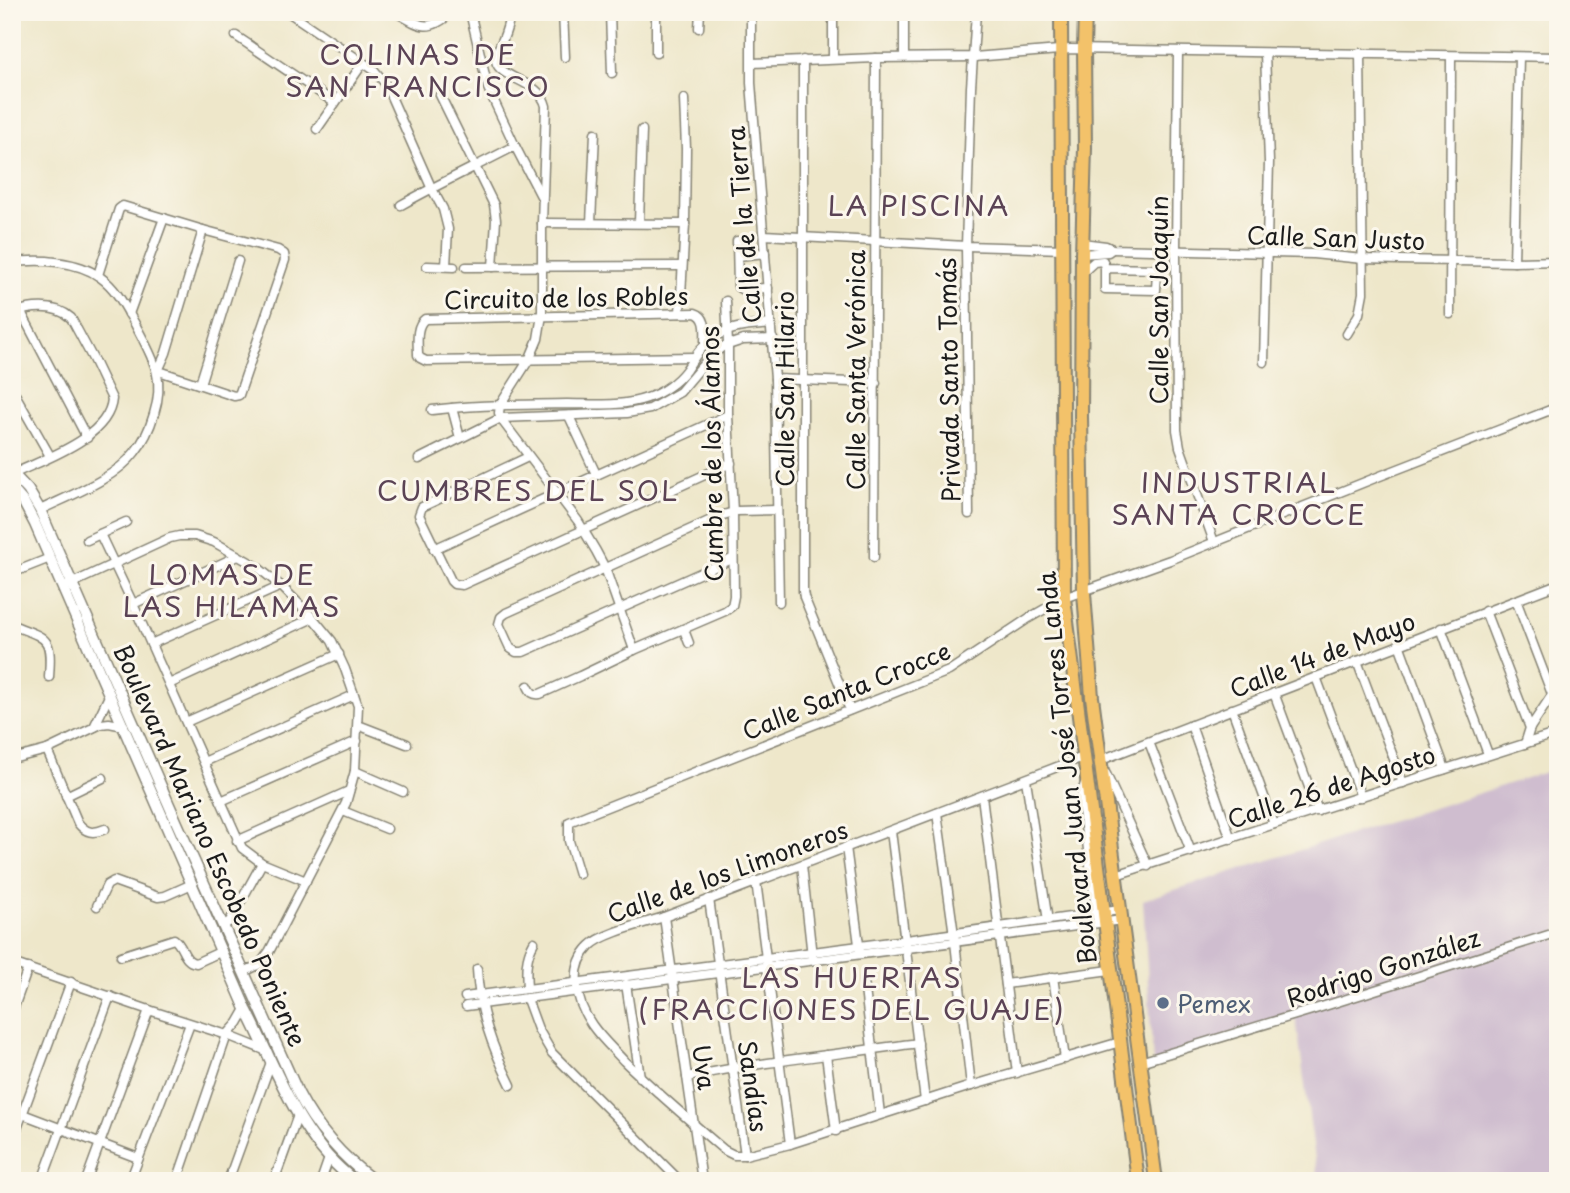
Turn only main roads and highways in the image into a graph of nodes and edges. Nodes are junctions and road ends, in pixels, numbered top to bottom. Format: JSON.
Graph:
{"nodes":[{"id":1,"x":1061,"y":12,"type":"edge"},
{"id":2,"x":1085,"y":12,"type":"edge"},
{"id":3,"x":1138,"y":1181,"type":"edge"},
{"id":4,"x":1156,"y":1181,"type":"edge"}],
"edges":[{"from":1,"to":3,"type":"main road","name":"Boulevard Juan José Torres Landa"},
{"from":2,"to":4,"type":"main road","name":"Boulevard Juan José Torres Landa"}]}
